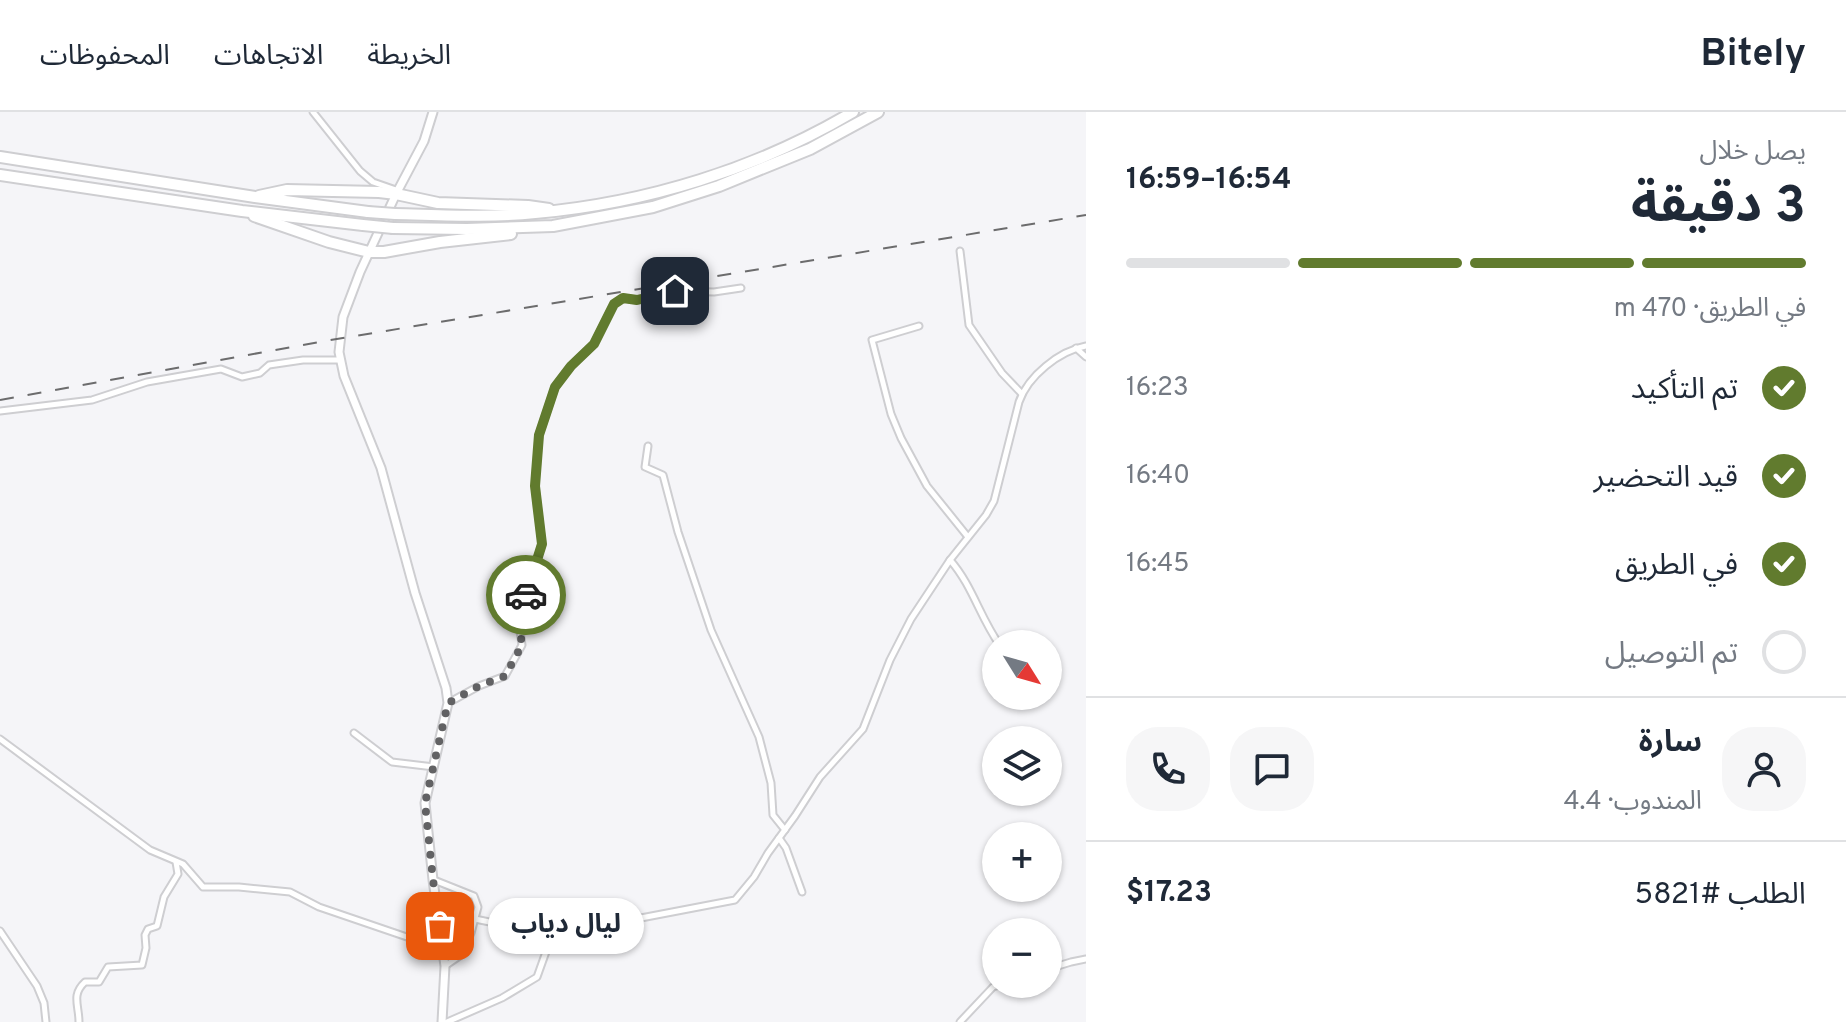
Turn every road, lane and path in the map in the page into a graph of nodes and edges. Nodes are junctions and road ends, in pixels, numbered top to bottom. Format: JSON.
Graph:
{"nodes":[{"id":1,"x":313,"y":112,"type":"edge"},
{"id":2,"x":433,"y":112,"type":"edge"},
{"id":3,"x":853,"y":112,"type":"edge"},
{"id":4,"x":878,"y":112,"type":"edge"},
{"id":5,"x":0,"y":157,"type":"edge"},
{"id":6,"x":0,"y":175,"type":"edge"},
{"id":7,"x":396,"y":192,"type":"junction"},
{"id":8,"x":255,"y":197,"type":"junction"},
{"id":9,"x":242,"y":211,"type":"junction"},
{"id":10,"x":554,"y":211,"type":"junction"},
{"id":11,"x":553,"y":226,"type":"junction"},
{"id":12,"x":960,"y":251,"type":"dead end"},
{"id":13,"x":369,"y":252,"type":"junction"},
{"id":14,"x":741,"y":288,"type":"dead end"},
{"id":15,"x":919,"y":326,"type":"dead end"},
{"id":16,"x":1086,"y":346,"type":"edge"},
{"id":17,"x":1076,"y":348,"type":"junction"},
{"id":18,"x":1086,"y":357,"type":"edge"},
{"id":19,"x":341,"y":360,"type":"junction"},
{"id":20,"x":1022,"y":394,"type":"junction"},
{"id":21,"x":0,"y":411,"type":"edge"},
{"id":22,"x":648,"y":446,"type":"dead end"},
{"id":23,"x":968,"y":537,"type":"junction"},
{"id":24,"x":950,"y":560,"type":"junction"},
{"id":25,"x":990,"y":630,"type":"edge"},
{"id":26,"x":448,"y":703,"type":"junction"},
{"id":27,"x":354,"y":733,"type":"dead end"},
{"id":28,"x":0,"y":739,"type":"edge"},
{"id":29,"x":434,"y":767,"type":"junction"},
{"id":30,"x":785,"y":830,"type":"junction"},
{"id":31,"x":779,"y":838,"type":"junction"},
{"id":32,"x":176,"y":861,"type":"junction"},
{"id":33,"x":433,"y":880,"type":"junction"},
{"id":34,"x":802,"y":892,"type":"dead end"},
{"id":35,"x":475,"y":919,"type":"junction"},
{"id":36,"x":0,"y":931,"type":"edge"},
{"id":37,"x":552,"y":935,"type":"junction"},
{"id":38,"x":443,"y":950,"type":"junction"},
{"id":39,"x":1086,"y":959,"type":"edge"},
{"id":40,"x":1062,"y":965,"type":"edge"},
{"id":41,"x":445,"y":966,"type":"junction"},
{"id":42,"x":983,"y":998,"type":"edge"},
{"id":43,"x":46,"y":1022,"type":"edge"},
{"id":44,"x":79,"y":1022,"type":"edge"},
{"id":45,"x":445,"y":1022,"type":"edge"},
{"id":46,"x":960,"y":1022,"type":"edge"}],
"edges":[{"from":1,"to":7,"type":"street"},
{"from":2,"to":7,"type":"street"},
{"from":3,"to":10,"type":"highway"},
{"from":4,"to":11,"type":"highway"},
{"from":5,"to":8,"type":"highway"},
{"from":6,"to":9,"type":"highway"},
{"from":7,"to":8,"type":"highway"},
{"from":7,"to":10,"type":"highway"},
{"from":7,"to":13,"type":"street"},
{"from":8,"to":10,"type":"highway","bridge":true},
{"from":9,"to":11,"type":"highway","bridge":true},
{"from":9,"to":13,"type":"highway"},
{"from":11,"to":13,"type":"highway"},
{"from":12,"to":20,"type":"street"},
{"from":13,"to":19,"type":"street"},
{"from":14,"to":26,"type":"street"},
{"from":15,"to":23,"type":"street"},
{"from":16,"to":17,"type":"street"},
{"from":17,"to":18,"type":"street"},
{"from":17,"to":20,"type":"street"},
{"from":19,"to":21,"type":"street"},
{"from":19,"to":26,"type":"street"},
{"from":20,"to":23,"type":"street"},
{"from":22,"to":30,"type":"street"},
{"from":23,"to":24,"type":"street"},
{"from":24,"to":25,"type":"street"},
{"from":24,"to":30,"type":"street"},
{"from":26,"to":29,"type":"street"},
{"from":27,"to":29,"type":"street"},
{"from":28,"to":32,"type":"street"},
{"from":29,"to":33,"type":"street"},
{"from":30,"to":31,"type":"street"},
{"from":31,"to":34,"type":"street"},
{"from":31,"to":37,"type":"street"},
{"from":32,"to":38,"type":"street"},
{"from":32,"to":44,"type":"street"},
{"from":33,"to":35,"type":"street"},
{"from":33,"to":38,"type":"street"},
{"from":35,"to":37,"type":"street"},
{"from":35,"to":41,"type":"street"},
{"from":36,"to":43,"type":"street"},
{"from":37,"to":45,"type":"street"},
{"from":38,"to":41,"type":"street"},
{"from":39,"to":40,"type":"street"},
{"from":41,"to":45,"type":"street"},
{"from":42,"to":46,"type":"street"}]}
